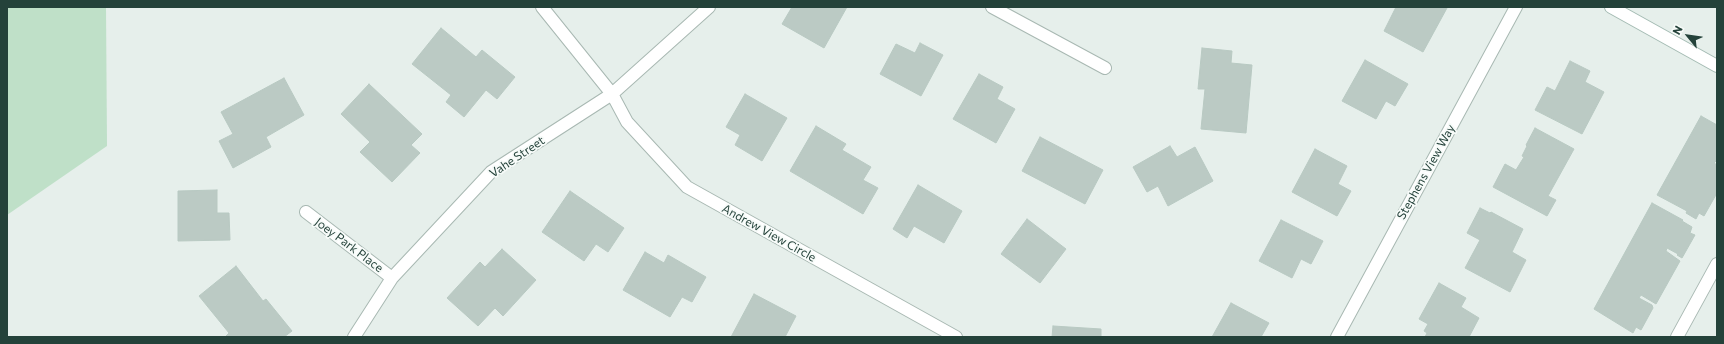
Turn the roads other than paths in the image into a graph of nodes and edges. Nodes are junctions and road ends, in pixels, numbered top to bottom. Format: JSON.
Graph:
{"nodes":[{"id":1,"x":542,"y":7,"type":"edge"},
{"id":2,"x":709,"y":7,"type":"edge"},
{"id":3,"x":992,"y":7,"type":"edge"},
{"id":4,"x":1516,"y":7,"type":"edge"},
{"id":5,"x":1611,"y":7,"type":"edge"},
{"id":6,"x":1717,"y":66,"type":"edge"},
{"id":7,"x":1105,"y":68,"type":"dead end"},
{"id":8,"x":612,"y":94,"type":"junction"},
{"id":9,"x":306,"y":212,"type":"dead end"},
{"id":10,"x":1717,"y":264,"type":"edge"},
{"id":11,"x":392,"y":278,"type":"junction"},
{"id":12,"x":354,"y":337,"type":"edge"},
{"id":13,"x":956,"y":337,"type":"edge"},
{"id":14,"x":1337,"y":337,"type":"edge"},
{"id":15,"x":1677,"y":337,"type":"edge"}],
"edges":[{"from":1,"to":8,"type":"street","name":"Andrew View Circle"},
{"from":2,"to":8,"type":"street","name":"Vahe Street"},
{"from":3,"to":7,"type":"street"},
{"from":4,"to":14,"type":"street","name":"Stephens View Way"},
{"from":5,"to":6,"type":"street"},
{"from":8,"to":11,"type":"street","name":"Vahe Street"},
{"from":8,"to":13,"type":"street","name":"Andrew View Circle"},
{"from":9,"to":11,"type":"street","name":"Joey Park Place"},
{"from":10,"to":15,"type":"street"},
{"from":11,"to":12,"type":"street","name":"Vahe Street"}]}
